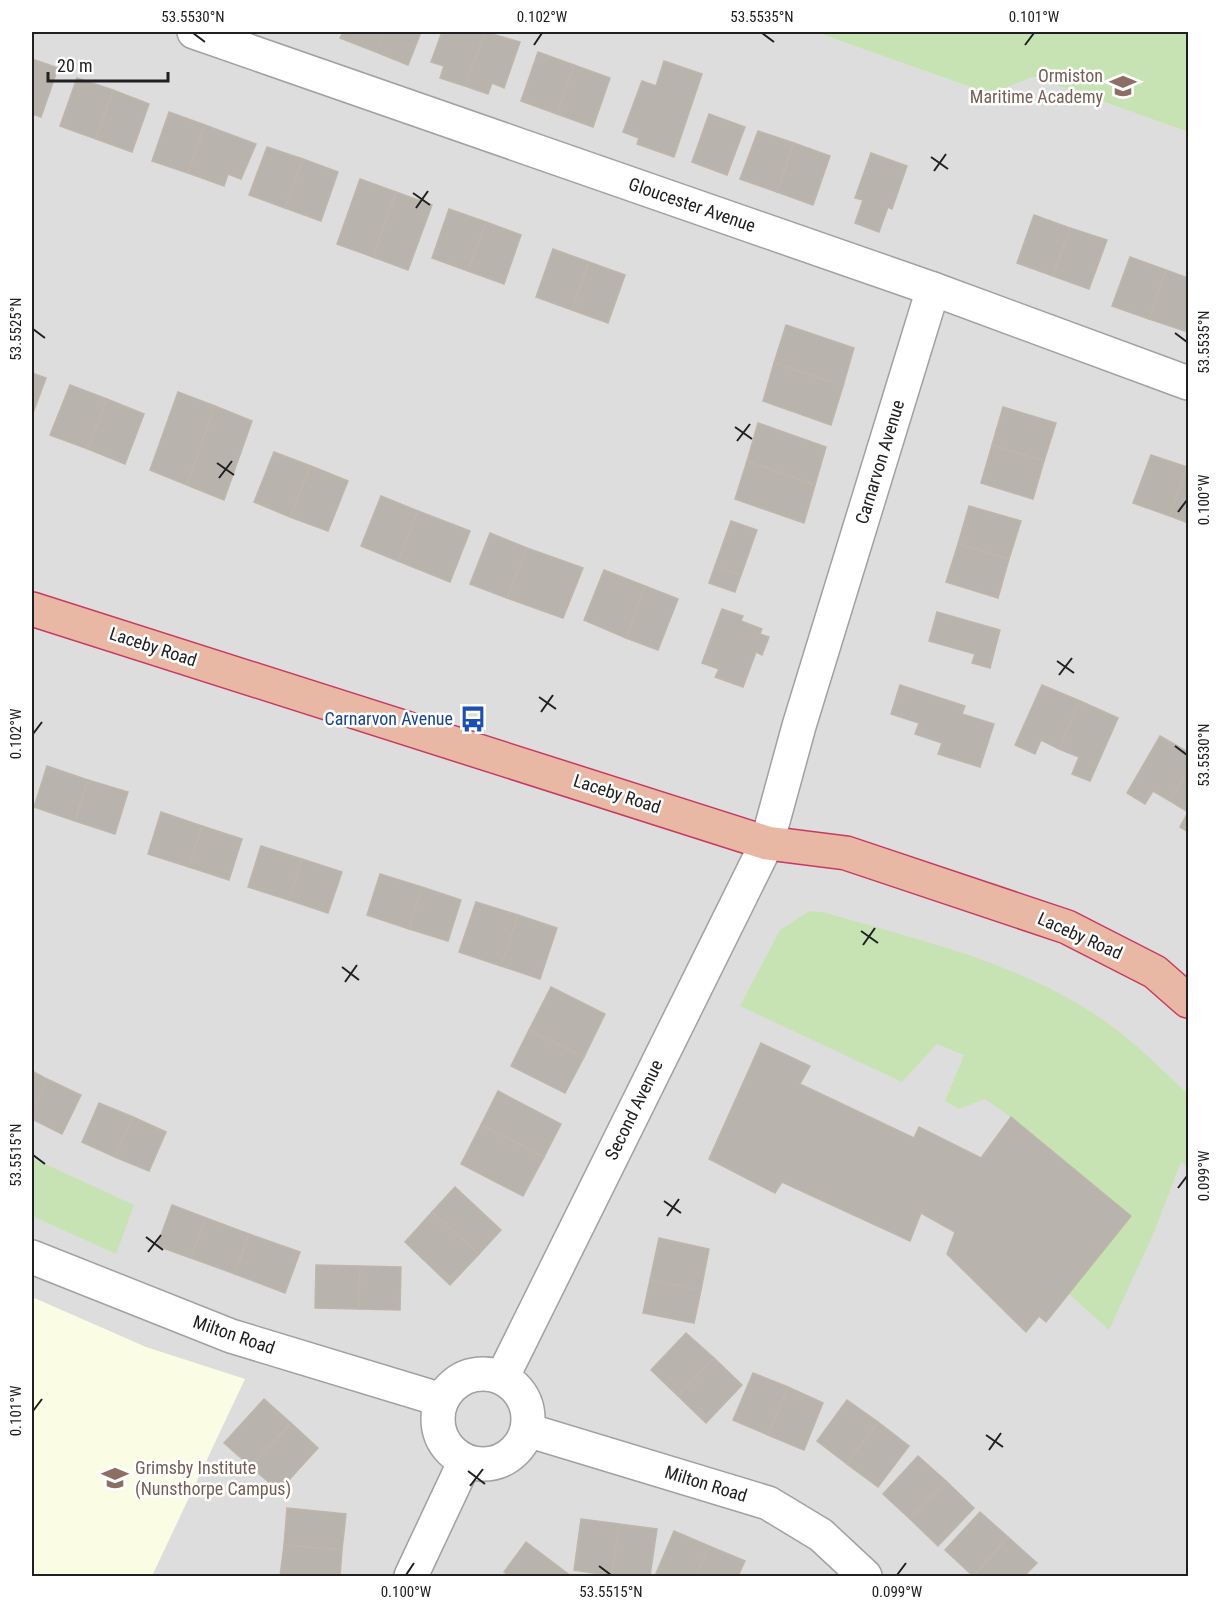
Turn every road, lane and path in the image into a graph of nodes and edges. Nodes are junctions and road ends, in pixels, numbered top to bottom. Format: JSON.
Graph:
{"nodes":[{"id":1,"x":194,"y":32,"type":"edge"},
{"id":2,"x":933,"y":289,"type":"junction"},
{"id":3,"x":1188,"y":383,"type":"edge"},
{"id":4,"x":32,"y":609,"type":"edge"},
{"id":5,"x":767,"y":843,"type":"junction"},
{"id":6,"x":1188,"y":1001,"type":"edge"},
{"id":7,"x":32,"y":1257,"type":"edge"},
{"id":8,"x":502,"y":1378,"type":"junction"},
{"id":9,"x":442,"y":1400,"type":"junction"},
{"id":10,"x":527,"y":1430,"type":"junction"},
{"id":11,"x":465,"y":1461,"type":"junction"},
{"id":12,"x":411,"y":1576,"type":"edge"},
{"id":13,"x":865,"y":1576,"type":"edge"}],
"edges":[{"from":1,"to":2,"type":"street","name":"Gloucester Avenue"},
{"from":2,"to":3,"type":"street","name":"Gloucester Avenue"},
{"from":2,"to":5,"type":"street","name":"Carnarvon Avenue"},
{"from":4,"to":5,"type":"highway","name":"Laceby Road"},
{"from":5,"to":6,"type":"highway","name":"Laceby Road"},
{"from":5,"to":8,"type":"street","name":"Second Avenue"},
{"from":7,"to":9,"type":"street","name":"Milton Road"},
{"from":8,"to":9,"type":"street"},
{"from":8,"to":10,"type":"street"},
{"from":9,"to":11,"type":"street"},
{"from":10,"to":11,"type":"street"},
{"from":10,"to":13,"type":"street","name":"Milton Road"},
{"from":11,"to":12,"type":"street"}]}
